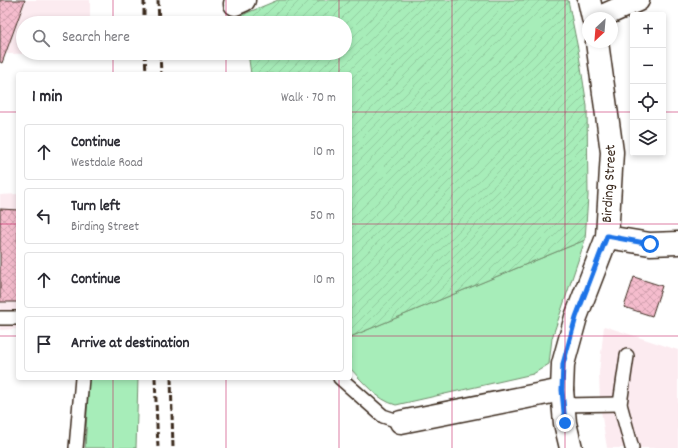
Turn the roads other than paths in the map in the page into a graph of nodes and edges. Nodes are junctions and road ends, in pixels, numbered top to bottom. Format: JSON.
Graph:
{"nodes":[{"id":1,"x":589,"y":0,"type":"edge"},
{"id":2,"x":638,"y":0,"type":"edge"},
{"id":3,"x":592,"y":12,"type":"edge"},
{"id":4,"x":611,"y":12,"type":"edge"},
{"id":5,"x":598,"y":48,"type":"edge"},
{"id":6,"x":607,"y":236,"type":"junction"},
{"id":7,"x":678,"y":243,"type":"edge"},
{"id":8,"x":0,"y":318,"type":"edge"},
{"id":9,"x":16,"y":318,"type":"edge"},
{"id":10,"x":627,"y":356,"type":"dead end"},
{"id":11,"x":82,"y":380,"type":"edge"},
{"id":12,"x":342,"y":380,"type":"edge"},
{"id":13,"x":563,"y":398,"type":"junction"},
{"id":14,"x":620,"y":404,"type":"junction"},
{"id":15,"x":401,"y":422,"type":"joint"},
{"id":16,"x":76,"y":448,"type":"edge"},
{"id":17,"x":571,"y":448,"type":"edge"},
{"id":18,"x":632,"y":448,"type":"edge"}],
"edges":[{"from":1,"to":3,"type":"street"},
{"from":2,"to":4,"type":"street"},
{"from":5,"to":6,"type":"street","name":"Birding Street"},
{"from":6,"to":7,"type":"street"},
{"from":6,"to":13,"type":"street","name":"Birding Street"},
{"from":8,"to":9,"type":"lane"},
{"from":10,"to":14,"type":"lane"},
{"from":11,"to":16,"type":"lane"},
{"from":12,"to":15,"type":"lane"},
{"from":13,"to":14,"type":"lane"},
{"from":13,"to":15,"type":"street"},
{"from":13,"to":17,"type":"street","name":"Birding Street"},
{"from":14,"to":18,"type":"lane"}]}
